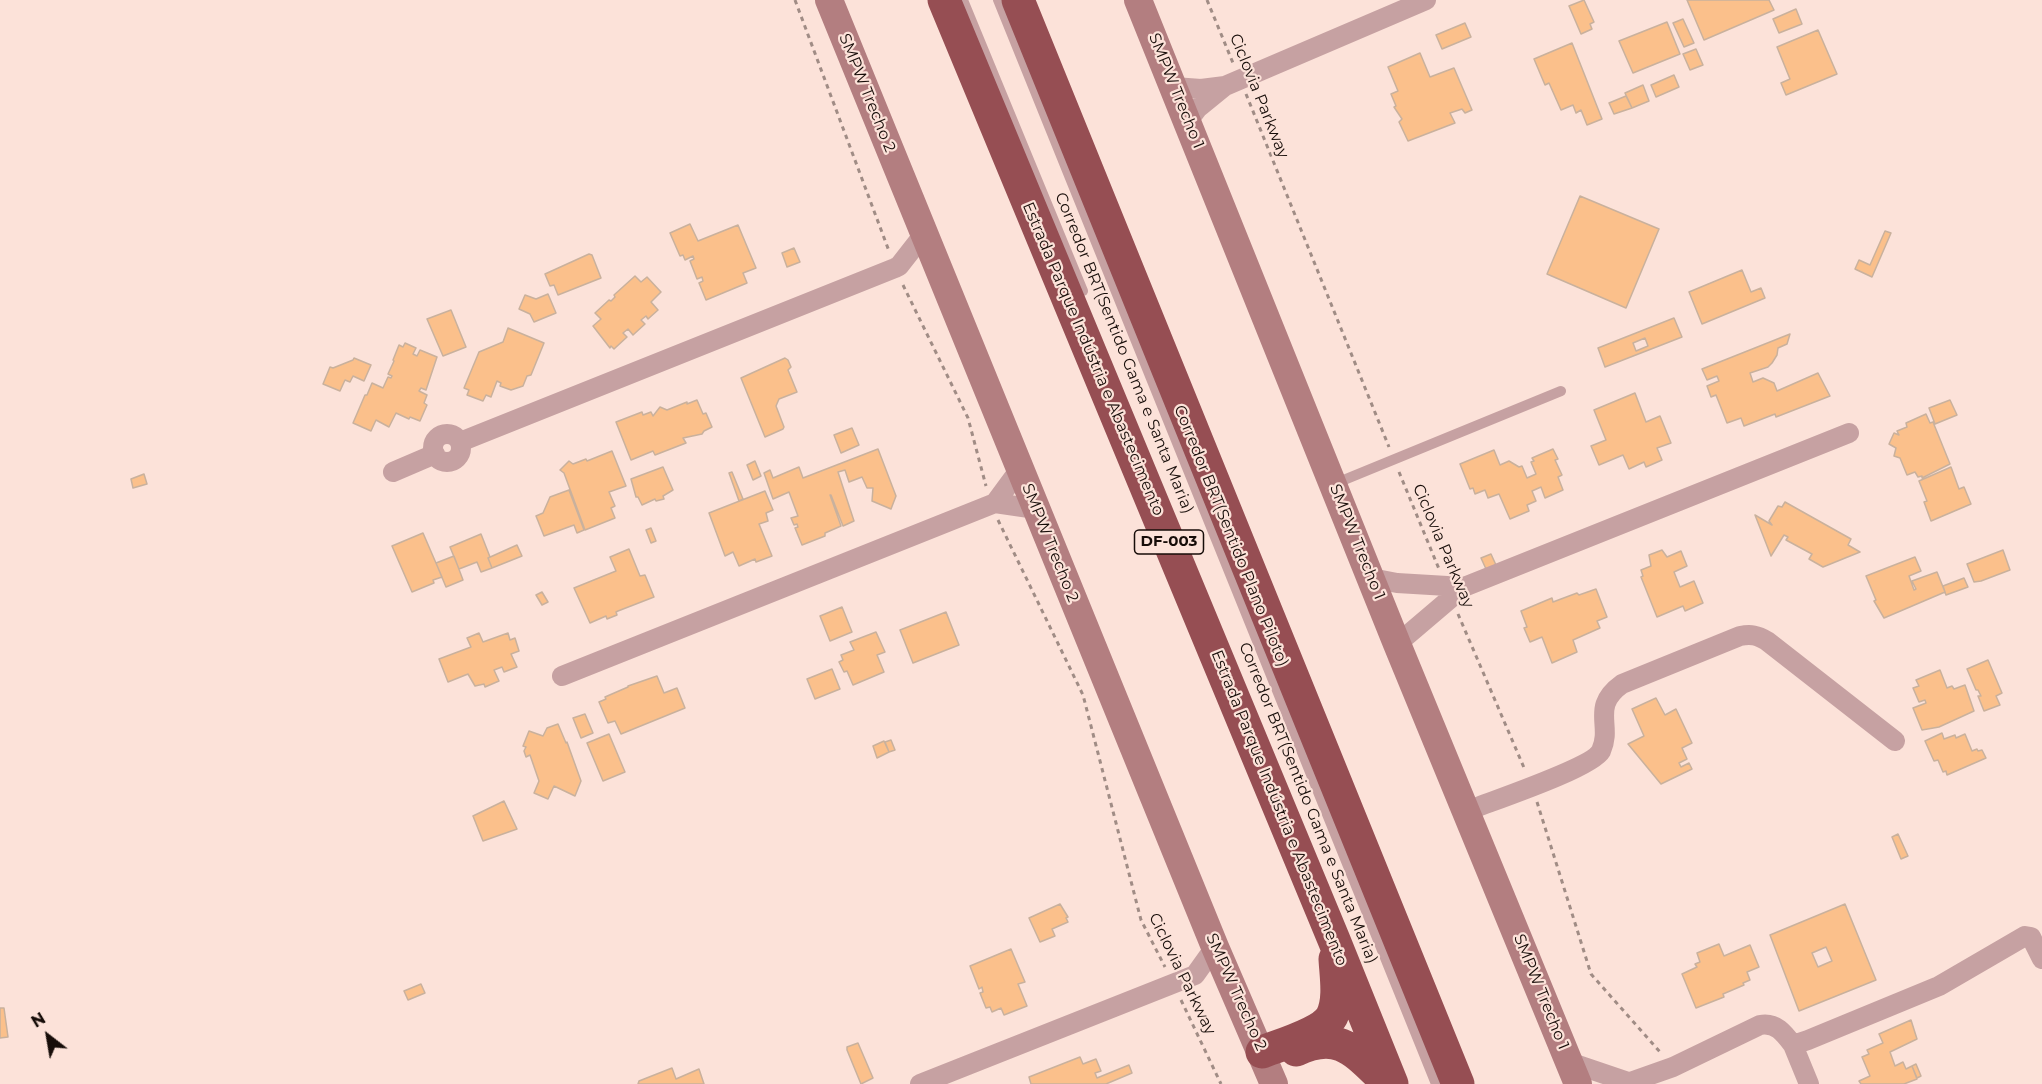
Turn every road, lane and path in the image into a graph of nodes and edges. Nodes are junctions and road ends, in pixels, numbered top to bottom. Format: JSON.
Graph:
{"nodes":[{"id":1,"x":795,"y":0,"type":"edge"},
{"id":2,"x":829,"y":0,"type":"edge"},
{"id":3,"x":944,"y":0,"type":"edge"},
{"id":4,"x":963,"y":0,"type":"edge"},
{"id":5,"x":998,"y":0,"type":"edge"},
{"id":6,"x":1018,"y":0,"type":"edge"},
{"id":7,"x":1138,"y":0,"type":"edge"},
{"id":8,"x":1207,"y":0,"type":"edge"},
{"id":9,"x":1426,"y":0,"type":"edge"},
{"id":10,"x":1232,"y":82,"type":"junction"},
{"id":11,"x":1174,"y":87,"type":"junction"},
{"id":12,"x":1188,"y":121,"type":"junction"},
{"id":13,"x":924,"y":234,"type":"junction"},
{"id":14,"x":897,"y":267,"type":"junction"},
{"id":15,"x":937,"y":267,"type":"junction"},
{"id":16,"x":1086,"y":300,"type":"dead end"},
{"id":17,"x":1561,"y":391,"type":"dead end"},
{"id":18,"x":1849,"y":433,"type":"dead end"},
{"id":19,"x":1394,"y":459,"type":"junction"},
{"id":20,"x":1020,"y":469,"type":"junction"},
{"id":21,"x":393,"y":472,"type":"dead end"},
{"id":22,"x":1334,"y":484,"type":"junction"},
{"id":23,"x":993,"y":504,"type":"junction"},
{"id":24,"x":1036,"y":509,"type":"junction"},
{"id":25,"x":1371,"y":578,"type":"junction"},
{"id":26,"x":1453,"y":590,"type":"junction"},
{"id":27,"x":1397,"y":644,"type":"junction"},
{"id":28,"x":562,"y":676,"type":"dead end"},
{"id":29,"x":1896,"y":741,"type":"dead end"},
{"id":30,"x":1532,"y":786,"type":"junction"},
{"id":31,"x":1467,"y":811,"type":"junction"},
{"id":32,"x":1335,"y":940,"type":"junction"},
{"id":33,"x":1215,"y":947,"type":"junction"},
{"id":34,"x":2042,"y":959,"type":"edge"},
{"id":35,"x":1195,"y":975,"type":"junction"},
{"id":36,"x":1174,"y":984,"type":"junction"},
{"id":37,"x":1231,"y":984,"type":"junction"},
{"id":38,"x":1793,"y":1045,"type":"junction"},
{"id":39,"x":1268,"y":1067,"type":"edge"},
{"id":40,"x":1673,"y":1067,"type":"junction"},
{"id":41,"x":1573,"y":1073,"type":"edge"},
{"id":42,"x":1627,"y":1083,"type":"edge"},
{"id":43,"x":920,"y":1084,"type":"edge"},
{"id":44,"x":1221,"y":1084,"type":"edge"},
{"id":45,"x":1391,"y":1084,"type":"edge"},
{"id":46,"x":1436,"y":1084,"type":"edge"},
{"id":47,"x":1458,"y":1084,"type":"edge"},
{"id":48,"x":1809,"y":1084,"type":"edge"}],
"edges":[{"from":1,"to":14,"type":"path","name":"Ciclovia Parkway"},
{"from":2,"to":13,"type":"street","name":"SMPW Trecho 2"},
{"from":3,"to":32,"type":"highway","name":"Estrada Parque Indústria e Abastecimento","number":"DF-003"},
{"from":4,"to":16,"type":"lane","name":"Corredor BRT(Sentido Gama e Santa Maria)"},
{"from":5,"to":46,"type":"lane","name":"Corredor BRT(Sentido Plano Piloto)"},
{"from":6,"to":47,"type":"highway"},
{"from":7,"to":11,"type":"street","name":"SMPW Trecho 1"},
{"from":8,"to":10,"type":"path","name":"Ciclovia Parkway"},
{"from":9,"to":10,"type":"street"},
{"from":10,"to":11,"type":"street"},
{"from":10,"to":12,"type":"street"},
{"from":10,"to":19,"type":"path","name":"Ciclovia Parkway"},
{"from":11,"to":12,"type":"street","name":"SMPW Trecho 1"},
{"from":12,"to":22,"type":"street","name":"SMPW Trecho 1"},
{"from":13,"to":14,"type":"street"},
{"from":13,"to":15,"type":"street","name":"SMPW Trecho 2"},
{"from":14,"to":15,"type":"street"},
{"from":14,"to":21,"type":"street"},
{"from":14,"to":23,"type":"path","name":"Ciclovia Parkway"},
{"from":15,"to":20,"type":"street","name":"SMPW Trecho 2"},
{"from":17,"to":19,"type":"lane"},
{"from":18,"to":26,"type":"street"},
{"from":19,"to":22,"type":"lane"},
{"from":19,"to":26,"type":"path","name":"Ciclovia Parkway"},
{"from":20,"to":23,"type":"street"},
{"from":20,"to":24,"type":"street","name":"SMPW Trecho 2"},
{"from":22,"to":25,"type":"street","name":"SMPW Trecho 1"},
{"from":23,"to":24,"type":"street"},
{"from":23,"to":28,"type":"street"},
{"from":23,"to":36,"type":"path","name":"Ciclovia Parkway"},
{"from":24,"to":33,"type":"street","name":"SMPW Trecho 2"},
{"from":25,"to":26,"type":"street"},
{"from":25,"to":27,"type":"street","name":"SMPW Trecho 1"},
{"from":26,"to":27,"type":"street"},
{"from":26,"to":30,"type":"path","name":"Ciclovia Parkway"},
{"from":27,"to":31,"type":"street","name":"SMPW Trecho 1"},
{"from":29,"to":30,"type":"street"},
{"from":30,"to":31,"type":"street"},
{"from":30,"to":40,"type":"path","name":"Ciclovia Parkway"},
{"from":31,"to":41,"type":"street","name":"SMPW Trecho 1"},
{"from":32,"to":39,"type":"highway"},
{"from":32,"to":45,"type":"highway","name":"Estrada Parque Indústria e Abastecimento","number":"DF-003"},
{"from":33,"to":35,"type":"street"},
{"from":33,"to":37,"type":"street","name":"SMPW Trecho 2"},
{"from":34,"to":38,"type":"street"},
{"from":35,"to":36,"type":"street"},
{"from":35,"to":37,"type":"street"},
{"from":36,"to":43,"type":"street"},
{"from":36,"to":44,"type":"path","name":"Ciclovia Parkway"},
{"from":37,"to":39,"type":"street","name":"SMPW Trecho 2"},
{"from":38,"to":40,"type":"street"},
{"from":38,"to":48,"type":"street"},
{"from":39,"to":45,"type":"highway"},
{"from":40,"to":42,"type":"street"},
{"from":41,"to":42,"type":"street"}]}
